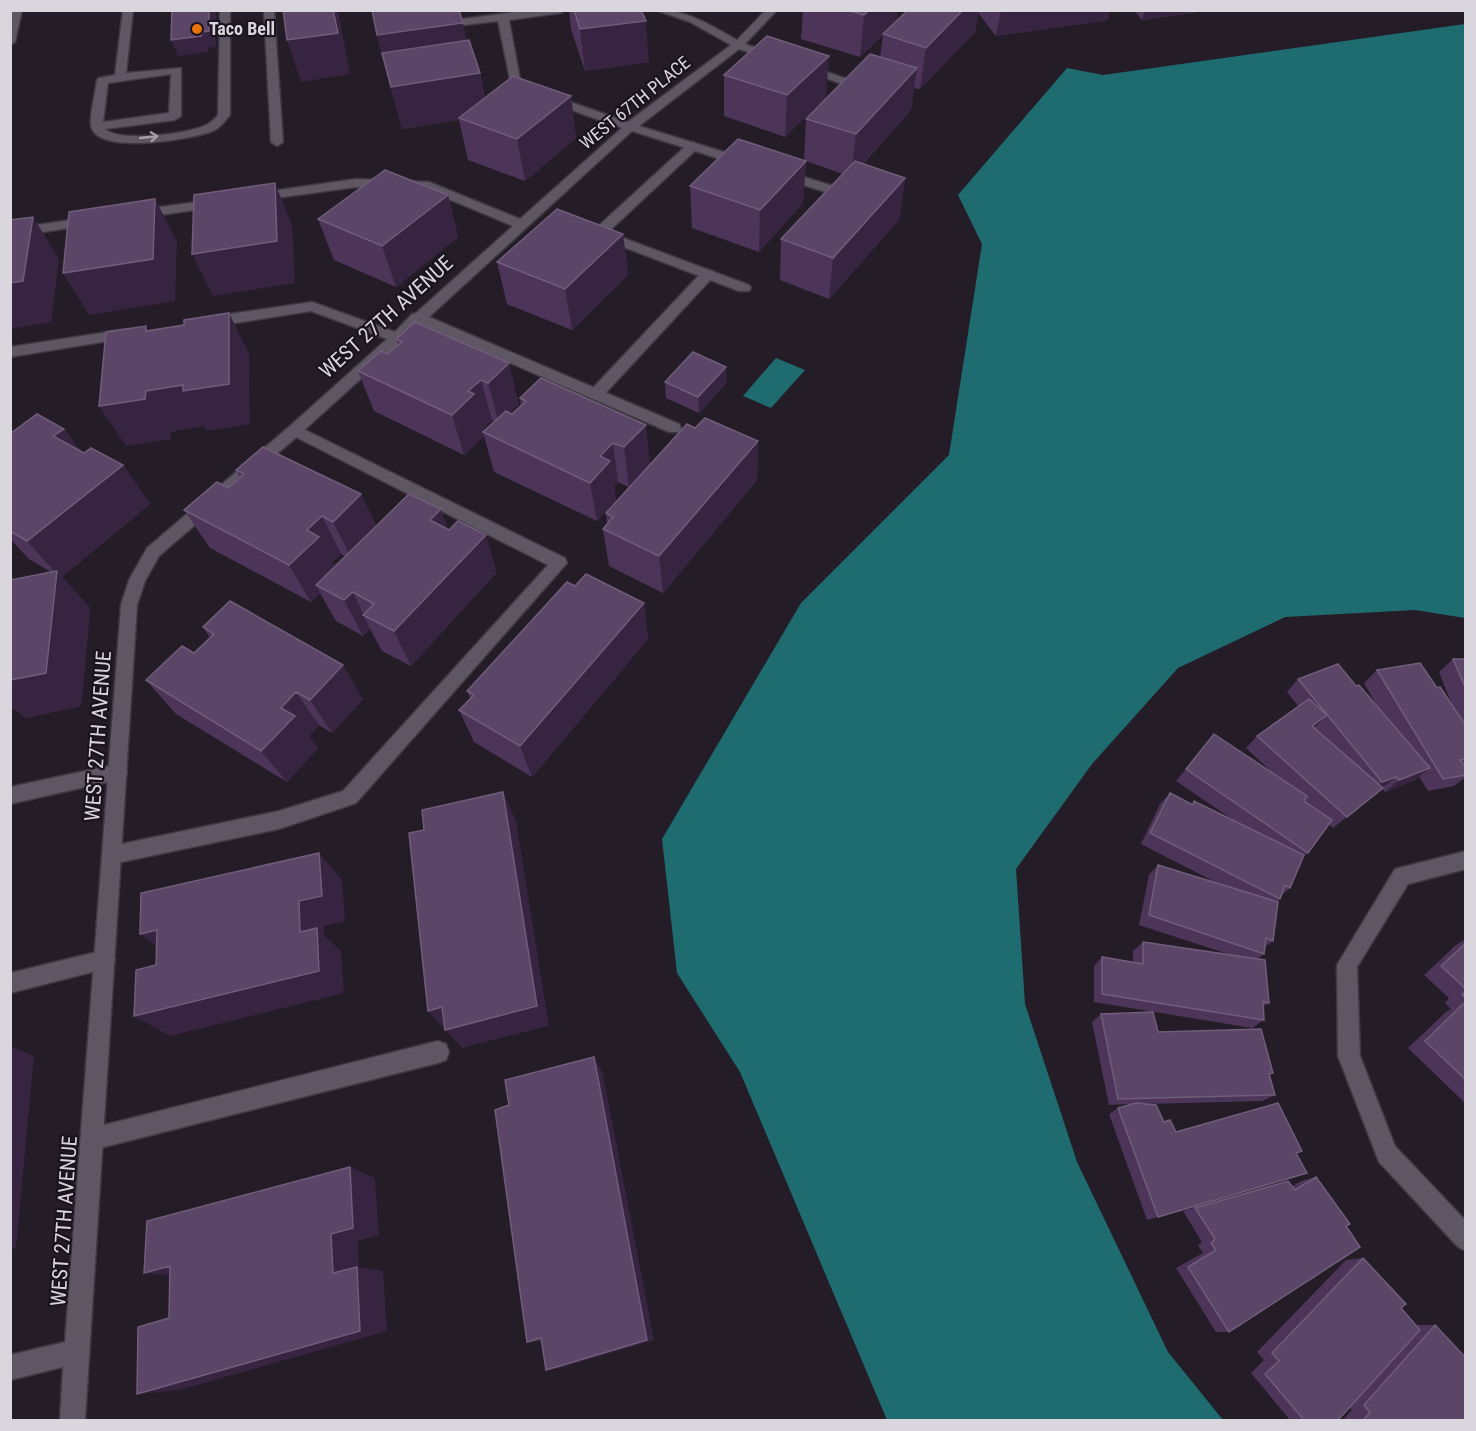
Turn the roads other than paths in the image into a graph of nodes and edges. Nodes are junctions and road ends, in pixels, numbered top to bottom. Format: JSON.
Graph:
{"nodes":[{"id":1,"x":17,"y":10,"type":"edge"},
{"id":2,"x":128,"y":10,"type":"edge"},
{"id":3,"x":225,"y":10,"type":"edge"},
{"id":4,"x":269,"y":10,"type":"edge"},
{"id":5,"x":560,"y":10,"type":"edge"},
{"id":6,"x":661,"y":10,"type":"edge"},
{"id":7,"x":772,"y":10,"type":"edge"},
{"id":8,"x":502,"y":17,"type":"junction"},
{"id":9,"x":431,"y":26,"type":"edge"},
{"id":10,"x":10,"y":42,"type":"edge"},
{"id":11,"x":738,"y":45,"type":"junction"},
{"id":12,"x":120,"y":77,"type":"junction"},
{"id":13,"x":873,"y":91,"type":"edge"},
{"id":14,"x":97,"y":126,"type":"junction"},
{"id":15,"x":630,"y":127,"type":"junction"},
{"id":16,"x":277,"y":142,"type":"dead end"},
{"id":17,"x":693,"y":146,"type":"junction"},
{"id":18,"x":862,"y":198,"type":"edge"},
{"id":19,"x":126,"y":216,"type":"edge"},
{"id":20,"x":103,"y":220,"type":"edge"},
{"id":21,"x":522,"y":225,"type":"junction"},
{"id":22,"x":10,"y":233,"type":"edge"},
{"id":23,"x":708,"y":274,"type":"junction"},
{"id":24,"x":744,"y":288,"type":"dead end"},
{"id":25,"x":417,"y":317,"type":"junction"},
{"id":26,"x":196,"y":324,"type":"edge"},
{"id":27,"x":138,"y":333,"type":"edge"},
{"id":28,"x":395,"y":337,"type":"junction"},
{"id":29,"x":10,"y":352,"type":"edge"},
{"id":30,"x":596,"y":394,"type":"junction"},
{"id":31,"x":674,"y":428,"type":"dead end"},
{"id":32,"x":295,"y":430,"type":"junction"},
{"id":33,"x":118,"y":772,"type":"junction"},
{"id":34,"x":10,"y":796,"type":"edge"},
{"id":35,"x":112,"y":855,"type":"junction"},
{"id":36,"x":1466,"y":860,"type":"edge"},
{"id":37,"x":105,"y":960,"type":"junction"},
{"id":38,"x":10,"y":983,"type":"edge"},
{"id":39,"x":438,"y":1052,"type":"edge"},
{"id":40,"x":92,"y":1139,"type":"junction"},
{"id":41,"x":1466,"y":1239,"type":"edge"},
{"id":42,"x":78,"y":1351,"type":"junction"},
{"id":43,"x":10,"y":1368,"type":"edge"},
{"id":44,"x":72,"y":1420,"type":"edge"}],
"edges":[{"from":1,"to":10,"type":"street"},
{"from":2,"to":12,"type":"street"},
{"from":14,"to":3,"type":"street","one_way":true},
{"from":4,"to":16,"type":"street"},
{"from":5,"to":8,"type":"street"},
{"from":6,"to":11,"type":"street"},
{"from":7,"to":11,"type":"street","name":"WEST 67TH PLACE"},
{"from":8,"to":9,"type":"street"},
{"from":8,"to":15,"type":"street"},
{"from":11,"to":13,"type":"street"},
{"from":11,"to":15,"type":"street","name":"WEST 67TH PLACE"},
{"from":12,"to":14,"type":"street"},
{"from":12,"to":14,"type":"street"},
{"from":15,"to":17,"type":"street"},
{"from":15,"to":21,"type":"street","name":"WEST 67TH PLACE"},
{"from":17,"to":18,"type":"street"},
{"from":17,"to":23,"type":"street"},
{"from":19,"to":21,"type":"street"},
{"from":20,"to":22,"type":"street"},
{"from":21,"to":25,"type":"street","name":"WEST 27TH AVENUE"},
{"from":23,"to":24,"type":"street"},
{"from":23,"to":30,"type":"street"},
{"from":25,"to":28,"type":"street","name":"WEST 27TH AVENUE"},
{"from":25,"to":30,"type":"street"},
{"from":26,"to":28,"type":"street"},
{"from":27,"to":29,"type":"street"},
{"from":28,"to":32,"type":"street","name":"WEST 27TH AVENUE"},
{"from":30,"to":31,"type":"street"},
{"from":32,"to":33,"type":"street","name":"WEST 27TH AVENUE"},
{"from":32,"to":35,"type":"street"},
{"from":33,"to":34,"type":"street"},
{"from":33,"to":35,"type":"street","name":"WEST 27TH AVENUE"},
{"from":35,"to":37,"type":"street","name":"WEST 27TH AVENUE"},
{"from":36,"to":41,"type":"street"},
{"from":37,"to":38,"type":"street"},
{"from":37,"to":40,"type":"street","name":"WEST 27TH AVENUE"},
{"from":39,"to":40,"type":"street"},
{"from":40,"to":42,"type":"street","name":"WEST 27TH AVENUE"},
{"from":42,"to":43,"type":"street"},
{"from":42,"to":44,"type":"street","name":"WEST 27TH AVENUE"}]}
